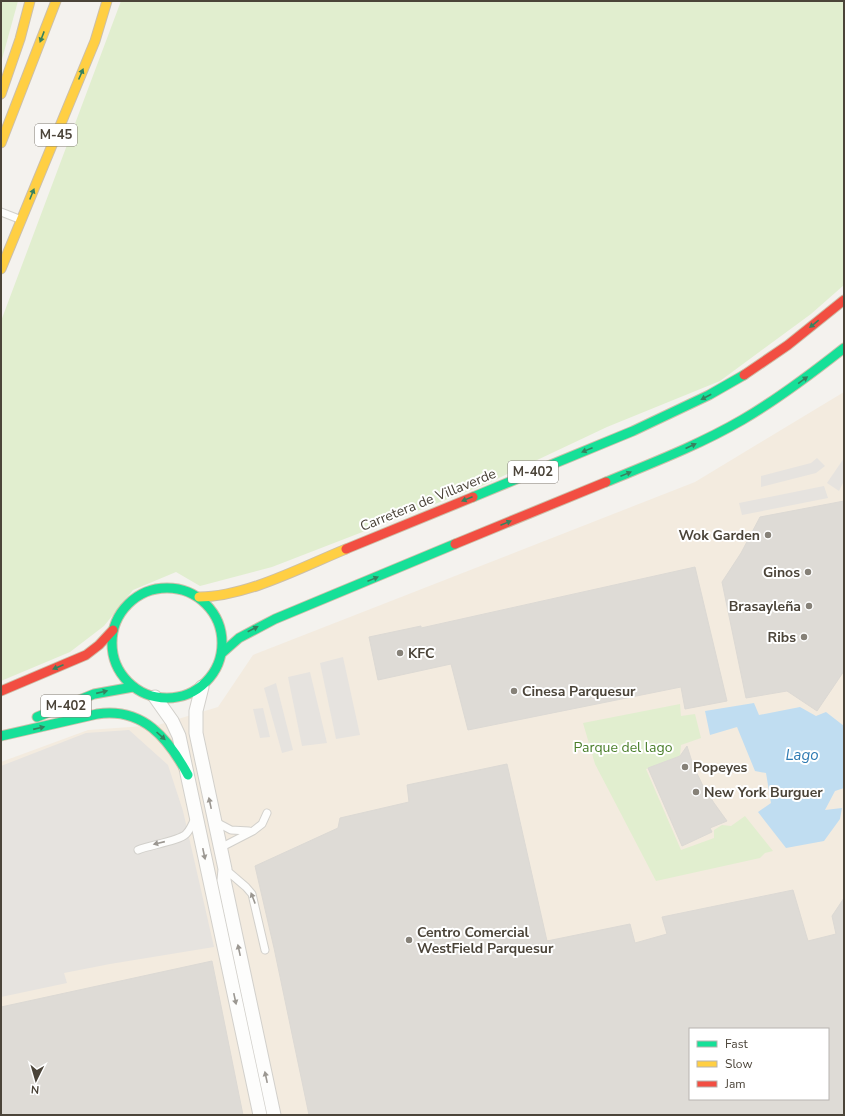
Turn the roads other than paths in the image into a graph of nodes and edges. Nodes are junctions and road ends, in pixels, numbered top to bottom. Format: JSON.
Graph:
{"nodes":[{"id":1,"x":30,"y":1,"type":"edge"},
{"id":2,"x":56,"y":1,"type":"edge"},
{"id":3,"x":107,"y":1,"type":"edge"},
{"id":4,"x":1,"y":94,"type":"edge"},
{"id":5,"x":1,"y":142,"type":"edge"},
{"id":6,"x":1,"y":212,"type":"edge"},
{"id":7,"x":21,"y":220,"type":"junction"},
{"id":8,"x":1,"y":269,"type":"edge"},
{"id":9,"x":844,"y":300,"type":"edge"},
{"id":10,"x":844,"y":348,"type":"edge"},
{"id":11,"x":200,"y":597,"type":"junction"},
{"id":12,"x":113,"y":630,"type":"junction"},
{"id":13,"x":222,"y":653,"type":"junction"},
{"id":14,"x":133,"y":687,"type":"junction"},
{"id":15,"x":202,"y":687,"type":"junction"},
{"id":16,"x":1,"y":691,"type":"edge"},
{"id":17,"x":155,"y":697,"type":"junction"},
{"id":18,"x":1,"y":732,"type":"edge"},
{"id":19,"x":1,"y":736,"type":"edge"},
{"id":20,"x":188,"y":775,"type":"junction"},
{"id":21,"x":267,"y":813,"type":"dead end"},
{"id":22,"x":196,"y":816,"type":"junction"},
{"id":23,"x":214,"y":821,"type":"junction"},
{"id":24,"x":253,"y":831,"type":"junction"},
{"id":25,"x":220,"y":848,"type":"junction"},
{"id":26,"x":138,"y":850,"type":"dead end"},
{"id":27,"x":225,"y":869,"type":"junction"},
{"id":28,"x":265,"y":950,"type":"dead end"},
{"id":29,"x":260,"y":1115,"type":"edge"},
{"id":30,"x":274,"y":1115,"type":"edge"}],
"edges":[{"from":1,"to":4,"type":"highway"},
{"from":2,"to":5,"type":"highway","one_way":true},
{"from":7,"to":3,"type":"highway","number":"M-45","one_way":true},
{"from":6,"to":7,"type":"lane"},
{"from":7,"to":8,"type":"highway","number":"M-45"},
{"from":9,"to":11,"type":"highway","name":"Carretera de Villaverde","number":"M-402","one_way":true},
{"from":13,"to":10,"type":"highway","number":"M-402","one_way":true},
{"from":11,"to":12,"type":"highway","number":"M-402"},
{"from":11,"to":13,"type":"highway"},
{"from":12,"to":14,"type":"highway"},
{"from":12,"to":16,"type":"highway","number":"M-402","one_way":true},
{"from":13,"to":15,"type":"highway","number":"M-402"},
{"from":14,"to":17,"type":"highway","number":"M-402"},
{"from":18,"to":14,"type":"highway","number":"M-402","one_way":true},
{"from":15,"to":17,"type":"highway","number":"M-402"},
{"from":23,"to":15,"type":"street","one_way":true},
{"from":17,"to":20,"type":"street"},
{"from":19,"to":20,"type":"highway","one_way":true},
{"from":20,"to":22,"type":"street"},
{"from":21,"to":24,"type":"lane"},
{"from":22,"to":26,"type":"lane","one_way":true},
{"from":22,"to":29,"type":"street","one_way":true},
{"from":23,"to":24,"type":"lane"},
{"from":23,"to":25,"type":"street"},
{"from":24,"to":25,"type":"lane"},
{"from":25,"to":27,"type":"street"},
{"from":28,"to":27,"type":"lane","one_way":true},
{"from":30,"to":27,"type":"street","one_way":true}]}
